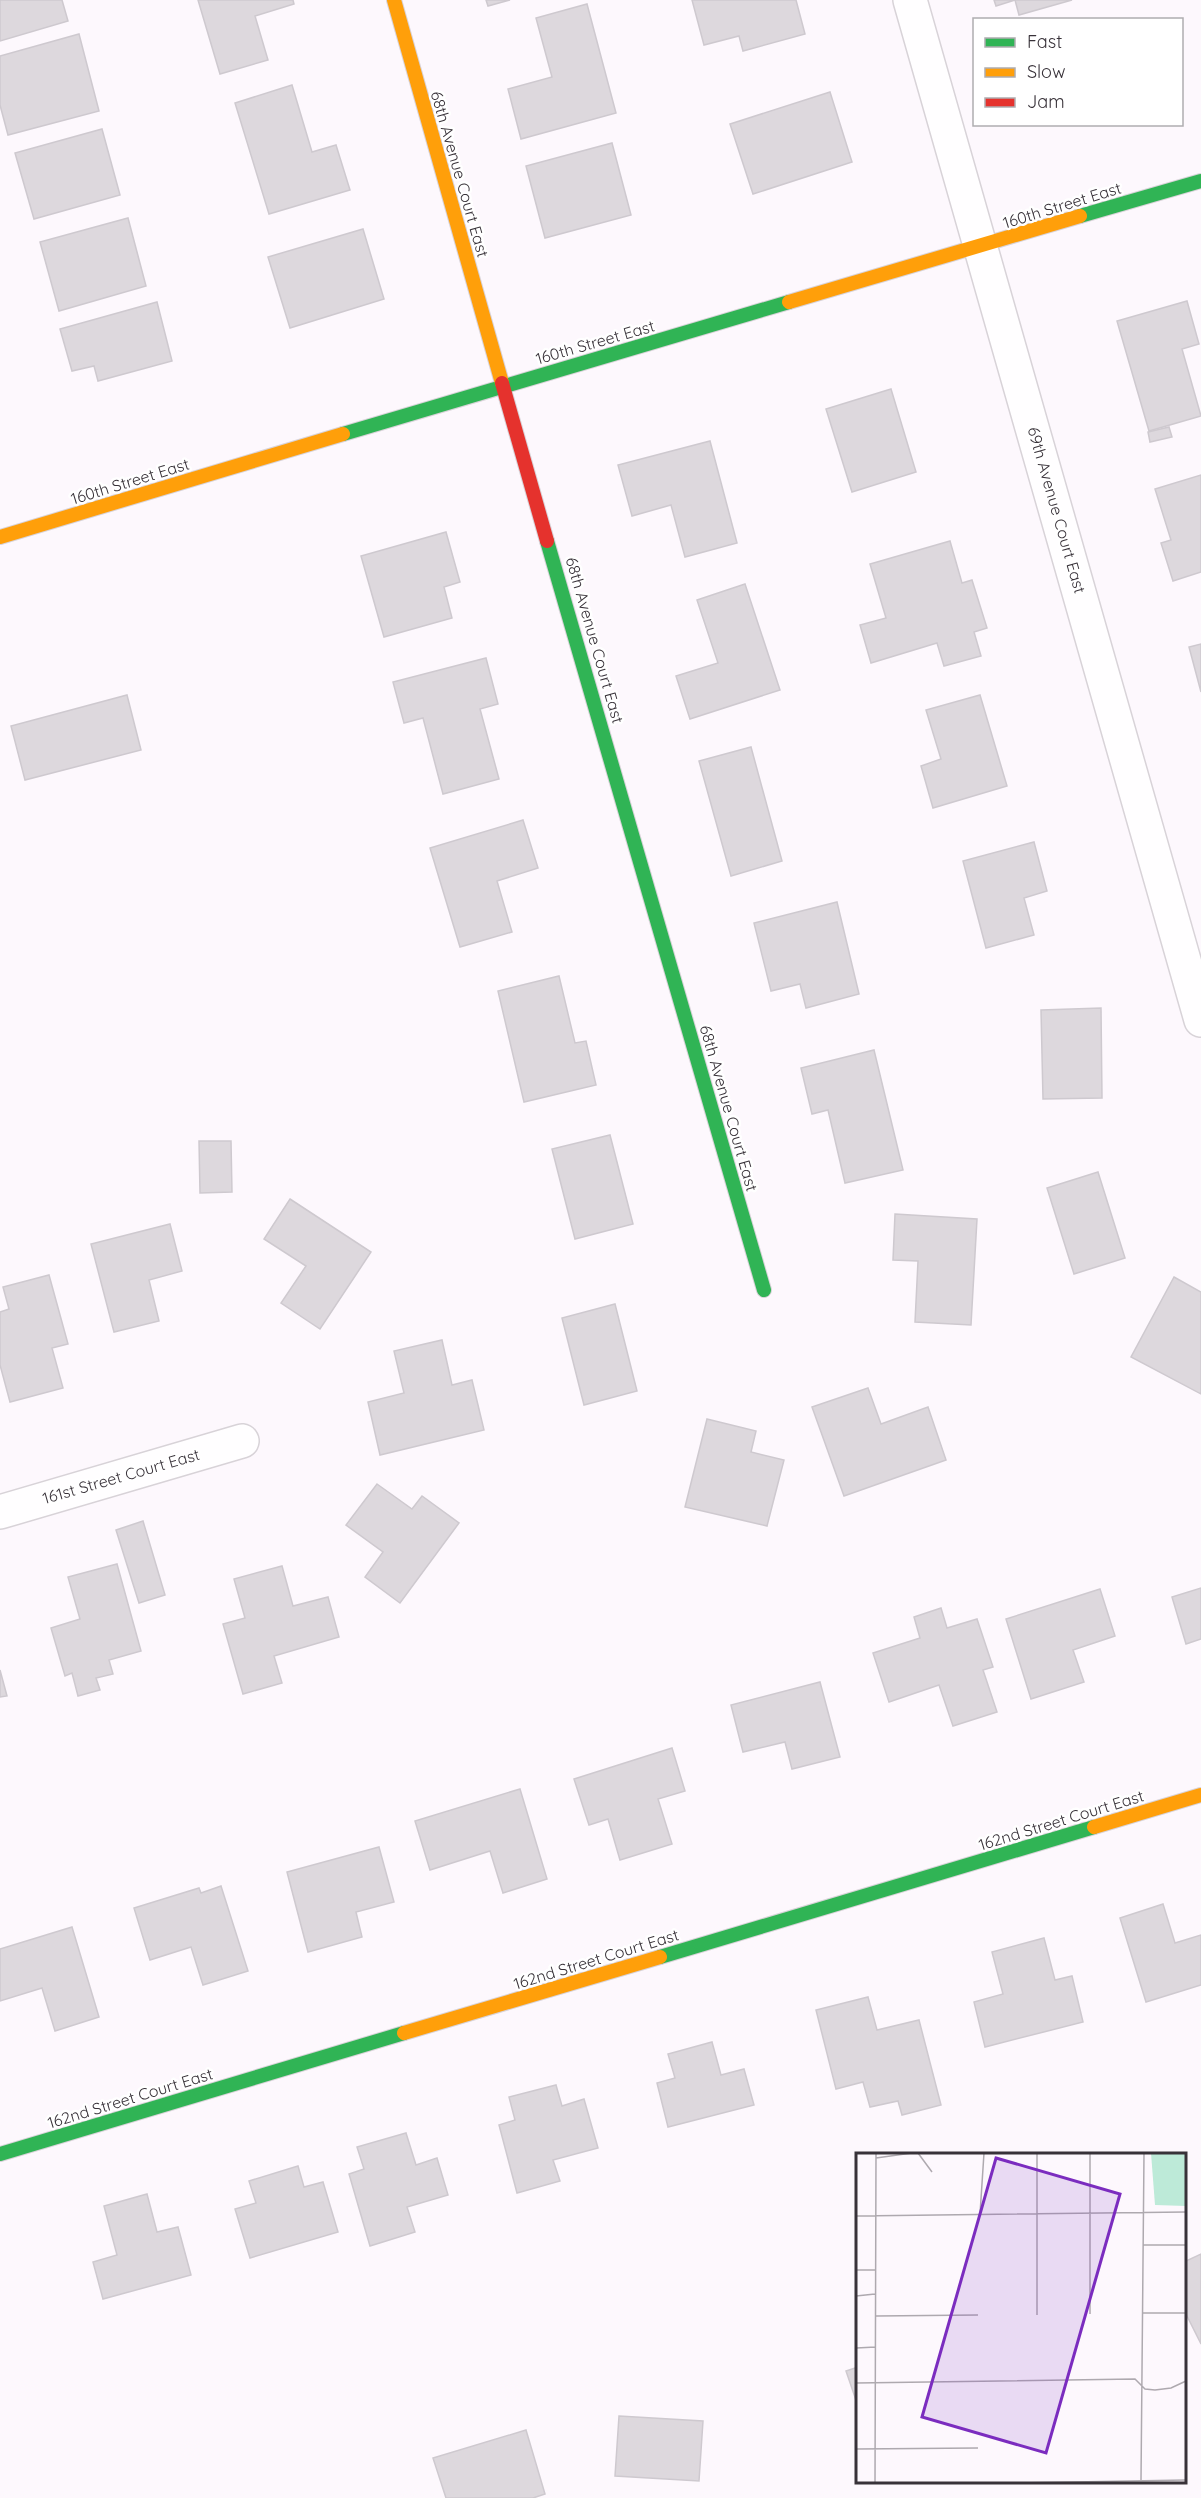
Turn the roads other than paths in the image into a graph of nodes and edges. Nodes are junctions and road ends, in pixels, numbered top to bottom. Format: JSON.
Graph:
{"nodes":[{"id":1,"x":394,"y":0,"type":"edge"},
{"id":2,"x":910,"y":0,"type":"edge"},
{"id":3,"x":1201,"y":181,"type":"edge"},
{"id":4,"x":982,"y":246,"type":"junction"},
{"id":5,"x":504,"y":385,"type":"junction"},
{"id":6,"x":2,"y":530,"type":"edge"},
{"id":7,"x":1201,"y":1020,"type":"edge"},
{"id":8,"x":764,"y":1290,"type":"dead end"},
{"id":9,"x":242,"y":1441,"type":"dead end"},
{"id":10,"x":0,"y":1512,"type":"edge"},
{"id":11,"x":1201,"y":1795,"type":"edge"},
{"id":12,"x":0,"y":2154,"type":"edge"}],
"edges":[{"from":1,"to":5,"type":"street","name":"68th Avenue Court East"},
{"from":2,"to":4,"type":"street","name":"69th Avenue Court East"},
{"from":3,"to":4,"type":"street","name":"160th Street East"},
{"from":4,"to":5,"type":"street","name":"160th Street East"},
{"from":4,"to":7,"type":"street","name":"69th Avenue Court East"},
{"from":5,"to":6,"type":"street","name":"160th Street East"},
{"from":5,"to":8,"type":"street","name":"68th Avenue Court East"},
{"from":9,"to":10,"type":"street","name":"161st Street Court East"},
{"from":11,"to":12,"type":"street","name":"162nd Street Court East"}]}
